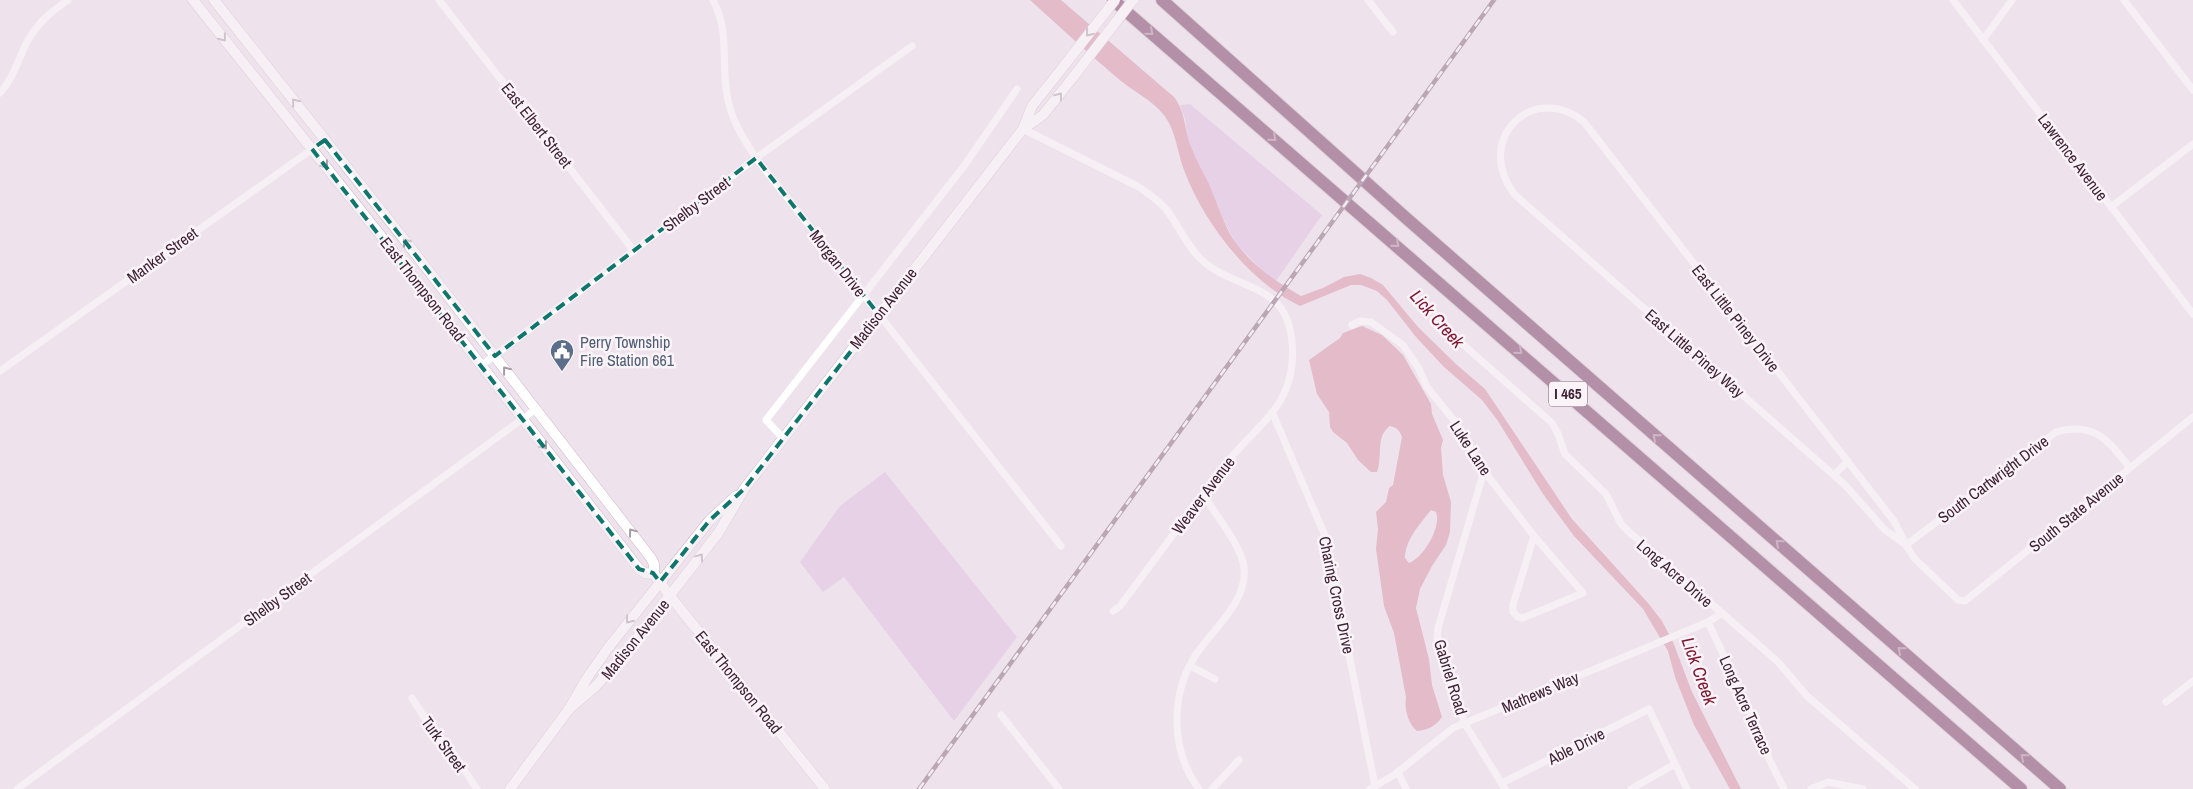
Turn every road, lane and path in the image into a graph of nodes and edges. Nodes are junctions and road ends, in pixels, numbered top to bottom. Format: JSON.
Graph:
{"nodes":[{"id":1,"x":68,"y":0,"type":"edge"},
{"id":2,"x":193,"y":0,"type":"edge"},
{"id":3,"x":214,"y":0,"type":"edge"},
{"id":4,"x":439,"y":0,"type":"edge"},
{"id":5,"x":713,"y":0,"type":"edge"},
{"id":6,"x":1114,"y":0,"type":"edge"},
{"id":7,"x":1133,"y":0,"type":"edge"},
{"id":8,"x":1162,"y":0,"type":"edge"},
{"id":9,"x":1368,"y":0,"type":"edge"},
{"id":10,"x":1953,"y":0,"type":"edge"},
{"id":11,"x":2012,"y":0,"type":"edge"},
{"id":12,"x":2124,"y":0,"type":"edge"},
{"id":13,"x":1393,"y":32,"type":"dead end"},
{"id":14,"x":1983,"y":40,"type":"junction"},
{"id":15,"x":912,"y":46,"type":"dead end"},
{"id":16,"x":1017,"y":89,"type":"dead end"},
{"id":17,"x":2193,"y":90,"type":"edge"},
{"id":18,"x":0,"y":93,"type":"edge"},
{"id":19,"x":1552,"y":108,"type":"joint"},
{"id":20,"x":1024,"y":128,"type":"junction"},
{"id":21,"x":325,"y":140,"type":"junction"},
{"id":22,"x":2193,"y":144,"type":"edge"},
{"id":23,"x":312,"y":149,"type":"junction"},
{"id":24,"x":756,"y":158,"type":"junction"},
{"id":25,"x":2111,"y":207,"type":"junction"},
{"id":26,"x":634,"y":251,"type":"junction"},
{"id":27,"x":864,"y":295,"type":"junction"},
{"id":28,"x":879,"y":314,"type":"junction"},
{"id":29,"x":2193,"y":314,"type":"edge"},
{"id":30,"x":1352,"y":325,"type":"dead end"},
{"id":31,"x":1458,"y":340,"type":"dead end"},
{"id":32,"x":495,"y":356,"type":"junction"},
{"id":33,"x":482,"y":366,"type":"junction"},
{"id":34,"x":0,"y":371,"type":"edge"},
{"id":35,"x":536,"y":408,"type":"junction"},
{"id":36,"x":1272,"y":412,"type":"junction"},
{"id":37,"x":2193,"y":417,"type":"edge"},
{"id":38,"x":523,"y":419,"type":"junction"},
{"id":39,"x":783,"y":438,"type":"junction"},
{"id":40,"x":1848,"y":461,"type":"junction"},
{"id":41,"x":2130,"y":468,"type":"junction"},
{"id":42,"x":1484,"y":471,"type":"junction"},
{"id":43,"x":1834,"y":475,"type":"junction"},
{"id":44,"x":744,"y":489,"type":"junction"},
{"id":45,"x":1203,"y":494,"type":"junction"},
{"id":46,"x":1534,"y":536,"type":"junction"},
{"id":47,"x":1906,"y":544,"type":"junction"},
{"id":48,"x":1061,"y":546,"type":"dead end"},
{"id":49,"x":657,"y":578,"type":"junction"},
{"id":50,"x":670,"y":596,"type":"junction"},
{"id":51,"x":1958,"y":600,"type":"joint"},
{"id":52,"x":1113,"y":611,"type":"dead end"},
{"id":53,"x":1722,"y":614,"type":"junction"},
{"id":54,"x":1708,"y":622,"type":"junction"},
{"id":55,"x":1190,"y":666,"type":"junction"},
{"id":56,"x":1215,"y":679,"type":"dead end"},
{"id":57,"x":2193,"y":681,"type":"edge"},
{"id":58,"x":412,"y":698,"type":"dead end"},
{"id":59,"x":2166,"y":702,"type":"dead end"},
{"id":60,"x":569,"y":709,"type":"junction"},
{"id":61,"x":1001,"y":715,"type":"dead end"},
{"id":62,"x":1465,"y":724,"type":"junction"},
{"id":63,"x":1239,"y":760,"type":"dead end"},
{"id":64,"x":1675,"y":764,"type":"junction"},
{"id":65,"x":1398,"y":772,"type":"junction"},
{"id":66,"x":1504,"y":786,"type":"edge"},
{"id":67,"x":1373,"y":788,"type":"edge"},
{"id":68,"x":17,"y":789,"type":"edge"},
{"id":69,"x":477,"y":789,"type":"edge"},
{"id":70,"x":510,"y":789,"type":"edge"},
{"id":71,"x":825,"y":789,"type":"edge"},
{"id":72,"x":1059,"y":789,"type":"edge"},
{"id":73,"x":1199,"y":789,"type":"edge"},
{"id":74,"x":1212,"y":789,"type":"edge"},
{"id":75,"x":1406,"y":789,"type":"edge"},
{"id":76,"x":1631,"y":789,"type":"edge"},
{"id":77,"x":1687,"y":789,"type":"edge"},
{"id":78,"x":1784,"y":789,"type":"edge"},
{"id":79,"x":1811,"y":789,"type":"edge"},
{"id":80,"x":1863,"y":789,"type":"edge"},
{"id":81,"x":1915,"y":789,"type":"edge"},
{"id":82,"x":2021,"y":789,"type":"edge"},
{"id":83,"x":2060,"y":789,"type":"edge"}],
"edges":[{"from":1,"to":18,"type":"street"},
{"from":2,"to":23,"type":"main road","name":"East Thompson Road","one_way":true},
{"from":21,"to":3,"type":"main road","name":"East Thompson Road","one_way":true},
{"from":4,"to":26,"type":"street","name":"East Elbert Street"},
{"from":5,"to":24,"type":"street","name":"Morgan Drive"},
{"from":6,"to":20,"type":"main road","name":"Madison Avenue","one_way":true,"bridge":true},
{"from":6,"to":82,"type":"highway","number":"I 465","one_way":true},
{"from":20,"to":7,"type":"main road","name":"Madison Avenue","one_way":true,"bridge":true},
{"from":83,"to":8,"type":"highway","number":"I 465","one_way":true},
{"from":9,"to":13,"type":"street"},
{"from":10,"to":14,"type":"street","name":"Lawrence Avenue"},
{"from":11,"to":14,"type":"street"},
{"from":12,"to":17,"type":"street"},
{"from":14,"to":25,"type":"street","name":"Lawrence Avenue"},
{"from":15,"to":24,"type":"street","name":"Shelby Street"},
{"from":16,"to":27,"type":"street","name":"Madison Avenue"},
{"from":19,"to":40,"type":"street","name":"East Little Piney Drive"},
{"from":19,"to":43,"type":"street","name":"East Little Piney Way"},
{"from":20,"to":28,"type":"main road","name":"Madison Avenue"},
{"from":20,"to":36,"type":"street","name":"Weaver Avenue"},
{"from":21,"to":23,"type":"street","name":"Manker Street"},
{"from":32,"to":21,"type":"main road","name":"East Thompson Road","one_way":true},
{"from":22,"to":25,"type":"street"},
{"from":23,"to":33,"type":"main road","name":"East Thompson Road","one_way":true},
{"from":23,"to":34,"type":"street","name":"Manker Street"},
{"from":24,"to":26,"type":"street","name":"Shelby Street"},
{"from":24,"to":27,"type":"street","name":"Morgan Drive"},
{"from":25,"to":29,"type":"street","name":"Lawrence Avenue"},
{"from":26,"to":32,"type":"street","name":"Shelby Street"},
{"from":27,"to":28,"type":"street","name":"Morgan Drive"},
{"from":27,"to":39,"type":"street","name":"Madison Avenue"},
{"from":28,"to":39,"type":"main road","name":"Madison Avenue"},
{"from":28,"to":48,"type":"street","name":"Morgan Drive"},
{"from":30,"to":42,"type":"street","name":"Luke Lane"},
{"from":31,"to":53,"type":"street","name":"Long Acre Drive"},
{"from":32,"to":33,"type":"street","name":"Shelby Street"},
{"from":35,"to":32,"type":"main road","name":"East Thompson Road","one_way":true},
{"from":33,"to":38,"type":"main road","name":"East Thompson Road"},
{"from":35,"to":38,"type":"street","name":"Shelby Street"},
{"from":49,"to":35,"type":"main road","name":"East Thompson Road","one_way":true},
{"from":36,"to":45,"type":"street","name":"Weaver Avenue"},
{"from":36,"to":67,"type":"street","name":"Charing Cross Drive"},
{"from":37,"to":41,"type":"street","name":"South State Avenue"},
{"from":38,"to":49,"type":"main road","name":"East Thompson Road","one_way":true},
{"from":38,"to":68,"type":"street","name":"Shelby Street"},
{"from":39,"to":44,"type":"main road","name":"Madison Avenue"},
{"from":40,"to":43,"type":"street"},
{"from":40,"to":47,"type":"street","name":"East Little Piney Drive"},
{"from":41,"to":47,"type":"street","name":"South Cartwright Drive"},
{"from":41,"to":51,"type":"street","name":"South State Avenue"},
{"from":42,"to":46,"type":"street","name":"Luke Lane"},
{"from":42,"to":62,"type":"street","name":"Gabriel Road"},
{"from":43,"to":47,"type":"street","name":"East Little Piney Way"},
{"from":44,"to":49,"type":"main road","name":"Madison Avenue"},
{"from":50,"to":44,"type":"main road","name":"Madison Avenue","one_way":true},
{"from":45,"to":52,"type":"street","name":"Weaver Avenue"},
{"from":45,"to":55,"type":"street"},
{"from":46,"to":46,"type":"street","name":"Luke Lane"},
{"from":47,"to":51,"type":"street","name":"East Little Piney Way"},
{"from":49,"to":50,"type":"main road","name":"East Thompson Road"},
{"from":49,"to":60,"type":"main road","name":"Madison Avenue","one_way":true},
{"from":50,"to":60,"type":"main road","name":"Madison Avenue"},
{"from":50,"to":71,"type":"main road","name":"East Thompson Road"},
{"from":53,"to":54,"type":"street","name":"Mathews Way"},
{"from":53,"to":81,"type":"street","name":"Long Acre Drive"},
{"from":54,"to":62,"type":"street","name":"Mathews Way"},
{"from":54,"to":78,"type":"street","name":"Long Acre Terrace"},
{"from":55,"to":56,"type":"street"},
{"from":55,"to":73,"type":"street"},
{"from":57,"to":59,"type":"street"},
{"from":58,"to":69,"type":"street","name":"Turk Street"},
{"from":60,"to":70,"type":"main road","name":"Madison Avenue"},
{"from":61,"to":72,"type":"street"},
{"from":62,"to":65,"type":"street","name":"Mathews Way"},
{"from":62,"to":66,"type":"street","name":"Gabriel Road"},
{"from":63,"to":74,"type":"street"},
{"from":64,"to":66,"type":"street","name":"Able Drive"},
{"from":64,"to":76,"type":"street"},
{"from":64,"to":77,"type":"street"},
{"from":65,"to":67,"type":"street","name":"Mathews Way"},
{"from":65,"to":75,"type":"street"},
{"from":79,"to":80,"type":"street"}]}
